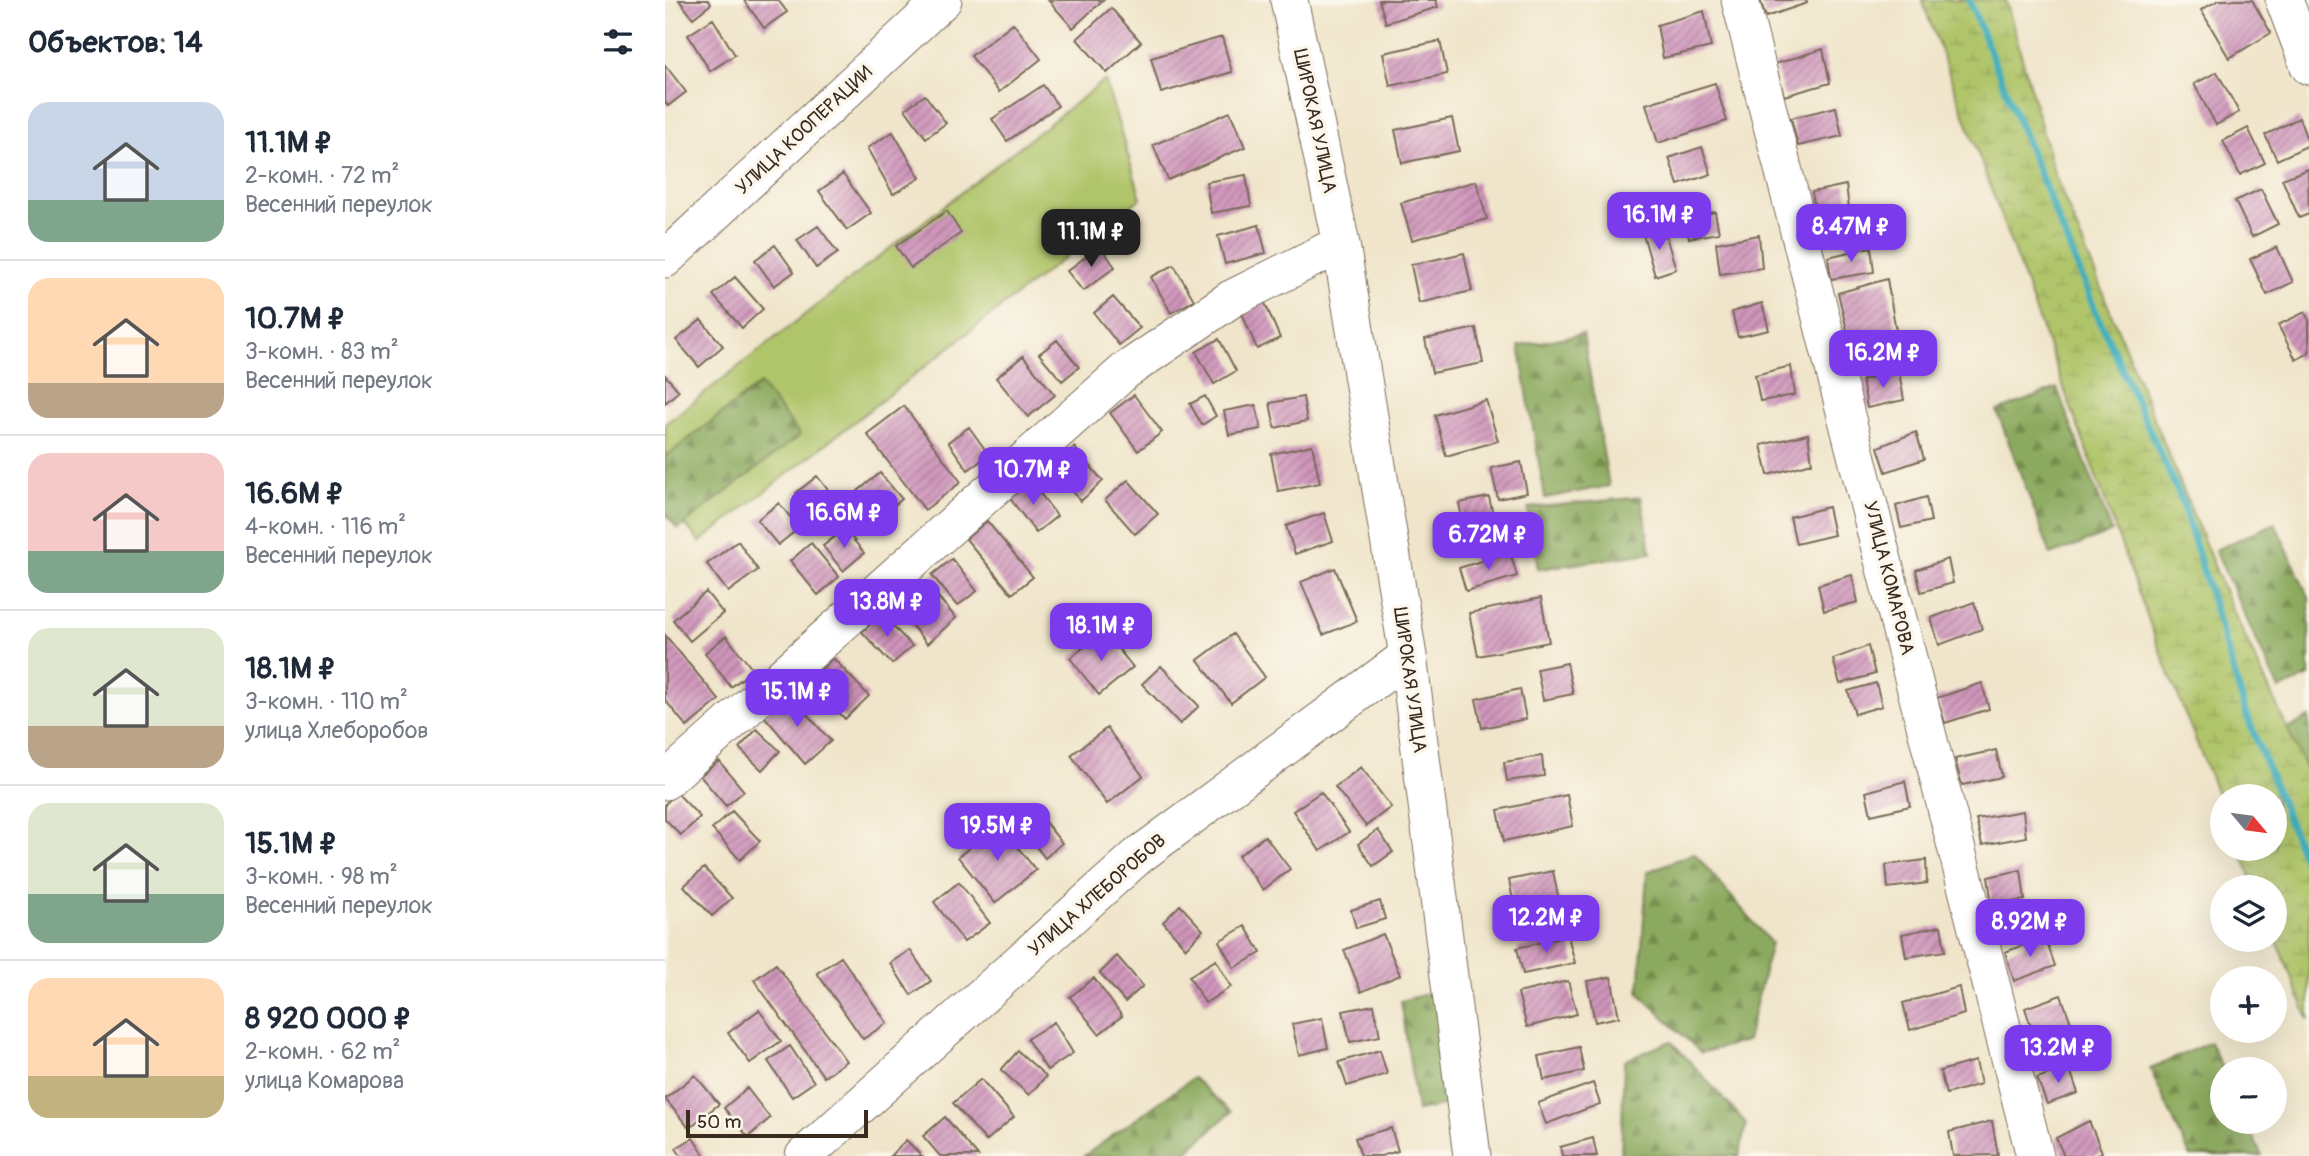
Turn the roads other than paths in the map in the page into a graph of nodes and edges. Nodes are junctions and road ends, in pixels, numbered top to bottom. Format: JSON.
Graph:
{"nodes":[{"id":1,"x":943,"y":0,"type":"edge"},
{"id":2,"x":1289,"y":0,"type":"edge"},
{"id":3,"x":1740,"y":0,"type":"edge"},
{"id":4,"x":2284,"y":0,"type":"edge"},
{"id":5,"x":2309,"y":66,"type":"edge"},
{"id":6,"x":1341,"y":244,"type":"junction"},
{"id":7,"x":665,"y":259,"type":"edge"},
{"id":8,"x":1408,"y":656,"type":"junction"},
{"id":9,"x":665,"y":781,"type":"edge"},
{"id":10,"x":804,"y":1156,"type":"edge"},
{"id":11,"x":1472,"y":1156,"type":"edge"},
{"id":12,"x":2035,"y":1156,"type":"edge"}],
"edges":[{"from":1,"to":7,"type":"street","name":"УЛИЦА КООПЕРАЦИИ"},
{"from":2,"to":6,"type":"street","name":"ШИРОКАЯ УЛИЦА"},
{"from":3,"to":12,"type":"street","name":"УЛИЦА КОМАРОВА"},
{"from":4,"to":5,"type":"street"},
{"from":6,"to":8,"type":"street","name":"ШИРОКАЯ УЛИЦА"},
{"from":6,"to":9,"type":"street"},
{"from":8,"to":10,"type":"street","name":"УЛИЦА ХЛЕБОРОБОВ"},
{"from":8,"to":11,"type":"street","name":"ШИРОКАЯ УЛИЦА"}]}
